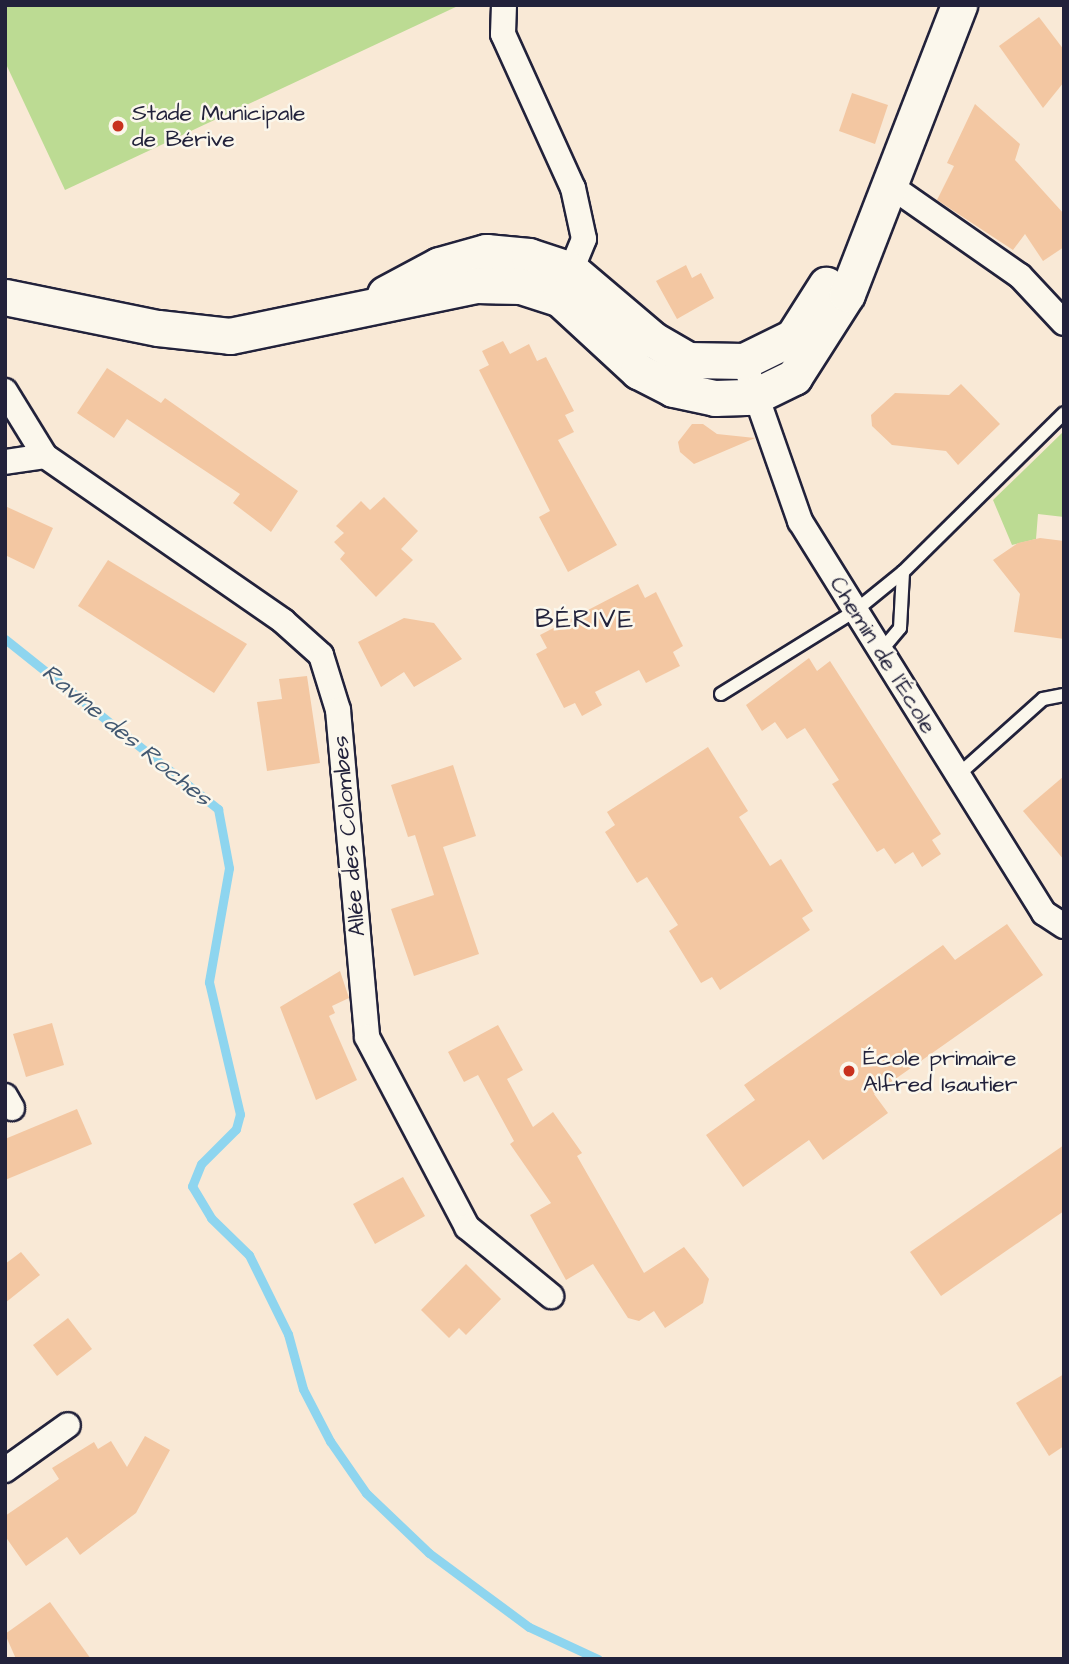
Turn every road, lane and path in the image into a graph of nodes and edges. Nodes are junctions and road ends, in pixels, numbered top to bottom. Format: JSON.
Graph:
{"nodes":[{"id":1,"x":504,"y":5,"type":"edge"},
{"id":2,"x":959,"y":5,"type":"edge"},
{"id":3,"x":888,"y":184,"type":"junction"},
{"id":4,"x":565,"y":284,"type":"junction"},
{"id":5,"x":5,"y":297,"type":"edge"},
{"id":6,"x":1064,"y":323,"type":"edge"},
{"id":7,"x":744,"y":361,"type":"junction"},
{"id":8,"x":5,"y":391,"type":"edge"},
{"id":9,"x":753,"y":397,"type":"junction"},
{"id":10,"x":1064,"y":414,"type":"edge"},
{"id":11,"x":44,"y":456,"type":"junction"},
{"id":12,"x":5,"y":462,"type":"edge"},
{"id":13,"x":903,"y":572,"type":"junction"},
{"id":14,"x":855,"y":611,"type":"junction"},
{"id":15,"x":880,"y":652,"type":"junction"},
{"id":16,"x":721,"y":694,"type":"dead end"},
{"id":17,"x":1064,"y":695,"type":"edge"},
{"id":18,"x":958,"y":775,"type":"junction"},
{"id":19,"x":1064,"y":926,"type":"edge"},
{"id":20,"x":551,"y":1296,"type":"dead end"},
{"id":21,"x":68,"y":1425,"type":"dead end"},
{"id":22,"x":5,"y":1470,"type":"edge"}],
"edges":[{"from":1,"to":4,"type":"street"},
{"from":2,"to":3,"type":"main road"},
{"from":3,"to":6,"type":"street"},
{"from":3,"to":7,"type":"main road"},
{"from":3,"to":9,"type":"main road"},
{"from":4,"to":5,"type":"main road"},
{"from":4,"to":7,"type":"main road"},
{"from":4,"to":9,"type":"main road"},
{"from":7,"to":9,"type":"street","name":"Chemin de l'École"},
{"from":8,"to":11,"type":"street","name":"Allée des Colombes"},
{"from":9,"to":14,"type":"street","name":"Chemin de l'École"},
{"from":10,"to":13,"type":"lane"},
{"from":11,"to":12,"type":"street"},
{"from":11,"to":20,"type":"street","name":"Allée des Colombes"},
{"from":13,"to":14,"type":"lane"},
{"from":13,"to":15,"type":"lane"},
{"from":14,"to":15,"type":"street","name":"Chemin de l'École"},
{"from":14,"to":16,"type":"lane"},
{"from":15,"to":18,"type":"street","name":"Chemin de l'École"},
{"from":17,"to":18,"type":"lane"},
{"from":18,"to":19,"type":"street","name":"Chemin de l'École"},
{"from":21,"to":22,"type":"street"}]}
